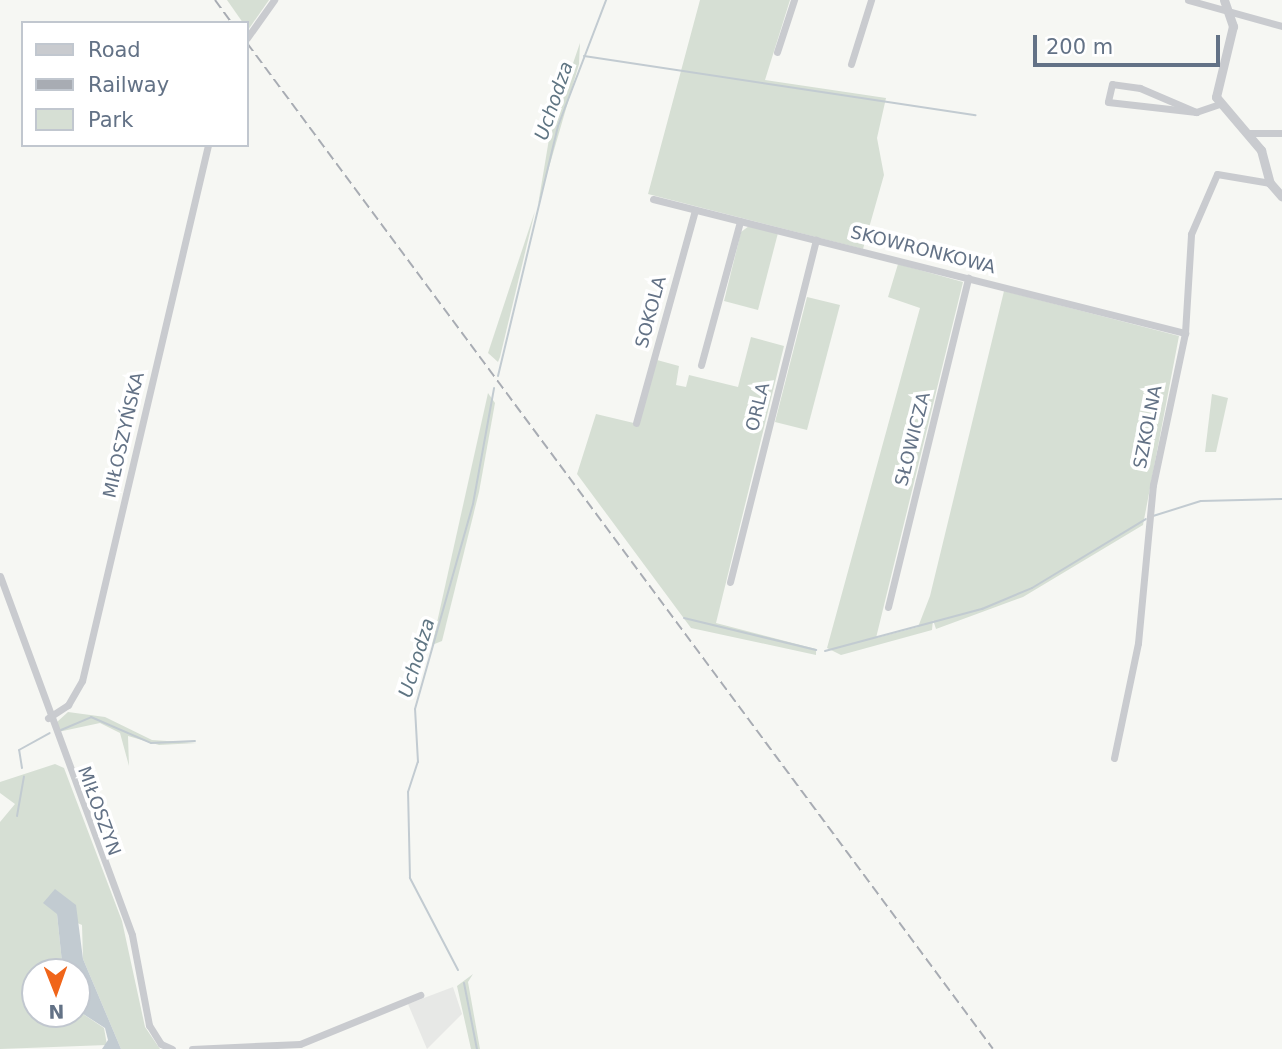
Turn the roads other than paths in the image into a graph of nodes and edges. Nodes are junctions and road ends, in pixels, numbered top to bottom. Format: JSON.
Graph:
{"nodes":[{"id":1,"x":274,"y":0,"type":"edge"},
{"id":2,"x":794,"y":0,"type":"edge"},
{"id":3,"x":871,"y":0,"type":"edge"},
{"id":4,"x":1188,"y":0,"type":"edge"},
{"id":5,"x":1227,"y":4,"type":"edge"},
{"id":6,"x":1282,"y":26,"type":"edge"},
{"id":7,"x":248,"y":37,"type":"edge"},
{"id":8,"x":778,"y":52,"type":"dead end"},
{"id":9,"x":851,"y":64,"type":"dead end"},
{"id":10,"x":1219,"y":104,"type":"junction"},
{"id":11,"x":1196,"y":112,"type":"junction"},
{"id":12,"x":1247,"y":132,"type":"junction"},
{"id":13,"x":1282,"y":133,"type":"edge"},
{"id":14,"x":208,"y":147,"type":"edge"},
{"id":15,"x":1270,"y":183,"type":"junction"},
{"id":16,"x":1282,"y":197,"type":"edge"},
{"id":17,"x":653,"y":199,"type":"dead end"},
{"id":18,"x":695,"y":210,"type":"junction"},
{"id":19,"x":740,"y":221,"type":"junction"},
{"id":20,"x":816,"y":240,"type":"junction"},
{"id":21,"x":968,"y":278,"type":"junction"},
{"id":22,"x":1185,"y":333,"type":"junction"},
{"id":23,"x":701,"y":365,"type":"dead end"},
{"id":24,"x":636,"y":423,"type":"dead end"},
{"id":25,"x":0,"y":576,"type":"edge"},
{"id":26,"x":730,"y":582,"type":"dead end"},
{"id":27,"x":888,"y":607,"type":"dead end"},
{"id":28,"x":48,"y":718,"type":"junction"},
{"id":29,"x":1114,"y":758,"type":"dead end"},
{"id":30,"x":420,"y":995,"type":"dead end"},
{"id":31,"x":301,"y":1046,"type":"edge"},
{"id":32,"x":172,"y":1049,"type":"edge"},
{"id":33,"x":192,"y":1049,"type":"edge"}],
"edges":[{"from":1,"to":7,"type":"street"},
{"from":2,"to":8,"type":"street"},
{"from":3,"to":9,"type":"street"},
{"from":4,"to":5,"type":"street"},
{"from":5,"to":6,"type":"street"},
{"from":5,"to":10,"type":"street"},
{"from":10,"to":11,"type":"street"},
{"from":10,"to":12,"type":"street"},
{"from":11,"to":11,"type":"street"},
{"from":12,"to":13,"type":"street"},
{"from":12,"to":15,"type":"street"},
{"from":14,"to":28,"type":"street","name":"MIŁOSZYŃSKA"},
{"from":15,"to":16,"type":"street"},
{"from":15,"to":22,"type":"street","name":"SZKOLNA"},
{"from":17,"to":18,"type":"street","name":"SKOWRONKOWA"},
{"from":18,"to":19,"type":"street","name":"SKOWRONKOWA"},
{"from":18,"to":24,"type":"street","name":"SOKOLA"},
{"from":19,"to":20,"type":"street","name":"SKOWRONKOWA"},
{"from":19,"to":23,"type":"street"},
{"from":20,"to":21,"type":"street","name":"SKOWRONKOWA"},
{"from":20,"to":26,"type":"street","name":"ORLA"},
{"from":21,"to":22,"type":"street","name":"SKOWRONKOWA"},
{"from":21,"to":27,"type":"street","name":"SŁOWICZA"},
{"from":22,"to":29,"type":"street","name":"SZKOLNA"},
{"from":25,"to":28,"type":"street","name":"MIŁOSZYN"},
{"from":28,"to":32,"type":"street","name":"MIŁOSZYN"},
{"from":30,"to":31,"type":"street"},
{"from":31,"to":33,"type":"street"}]}
